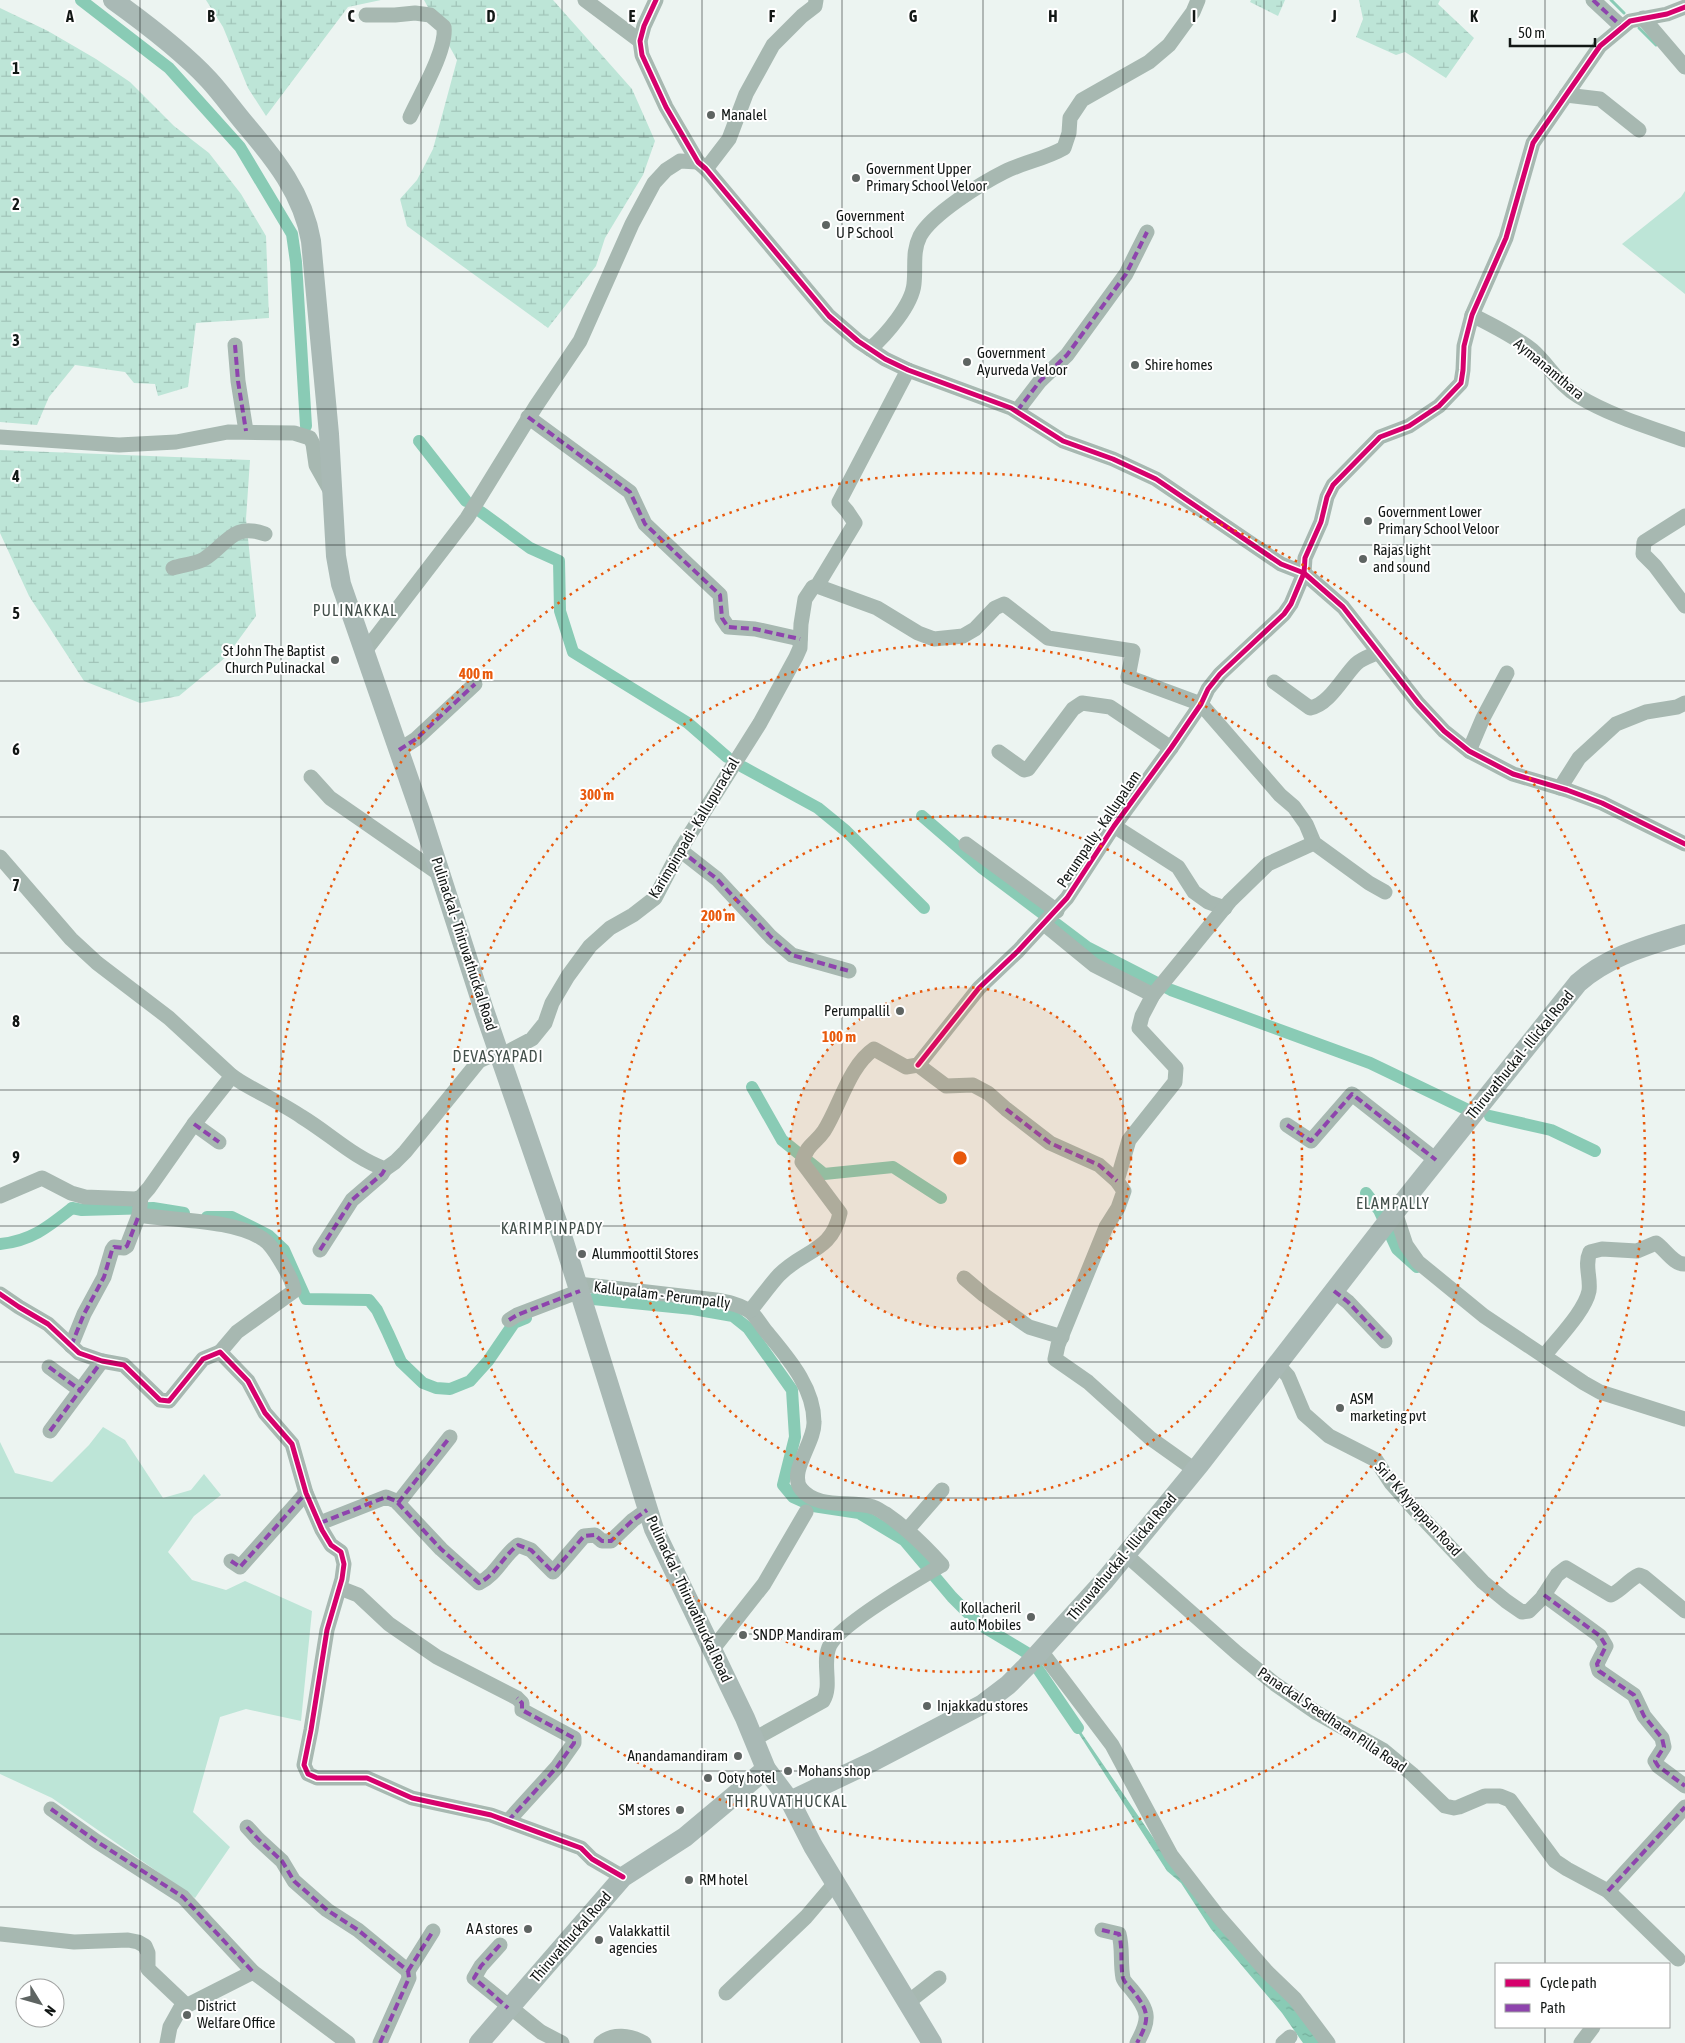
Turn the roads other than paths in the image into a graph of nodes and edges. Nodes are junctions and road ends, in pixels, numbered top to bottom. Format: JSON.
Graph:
{"nodes":[{"id":1,"x":113,"y":0,"type":"edge"},
{"id":2,"x":585,"y":0,"type":"edge"},
{"id":3,"x":656,"y":0,"type":"edge"},
{"id":4,"x":816,"y":0,"type":"edge"},
{"id":5,"x":1198,"y":0,"type":"edge"},
{"id":6,"x":1593,"y":0,"type":"edge"},
{"id":7,"x":1685,"y":7,"type":"edge"},
{"id":8,"x":366,"y":15,"type":"dead end"},
{"id":9,"x":1643,"y":18,"type":"junction"},
{"id":10,"x":1622,"y":27,"type":"junction"},
{"id":11,"x":640,"y":41,"type":"junction"},
{"id":12,"x":1685,"y":67,"type":"edge"},
{"id":13,"x":1566,"y":95,"type":"junction"},
{"id":14,"x":410,"y":117,"type":"dead end"},
{"id":15,"x":1639,"y":130,"type":"dead end"},
{"id":16,"x":702,"y":165,"type":"junction"},
{"id":17,"x":1147,"y":232,"type":"dead end"},
{"id":18,"x":1472,"y":315,"type":"junction"},
{"id":19,"x":235,"y":345,"type":"dead end"},
{"id":20,"x":870,"y":349,"type":"junction"},
{"id":21,"x":908,"y":370,"type":"junction"},
{"id":22,"x":1017,"y":411,"type":"junction"},
{"id":23,"x":528,"y":418,"type":"junction"},
{"id":24,"x":246,"y":431,"type":"junction"},
{"id":25,"x":0,"y":437,"type":"edge"},
{"id":26,"x":1685,"y":440,"type":"edge"},
{"id":27,"x":333,"y":494,"type":"junction"},
{"id":28,"x":1685,"y":516,"type":"edge"},
{"id":29,"x":264,"y":534,"type":"dead end"},
{"id":30,"x":173,"y":568,"type":"dead end"},
{"id":31,"x":1304,"y":573,"type":"junction"},
{"id":32,"x":817,"y":586,"type":"junction"},
{"id":33,"x":1685,"y":606,"type":"edge"},
{"id":34,"x":800,"y":639,"type":"junction"},
{"id":35,"x":364,"y":651,"type":"junction"},
{"id":36,"x":1377,"y":652,"type":"junction"},
{"id":37,"x":1507,"y":674,"type":"dead end"},
{"id":38,"x":1274,"y":682,"type":"dead end"},
{"id":39,"x":475,"y":684,"type":"dead end"},
{"id":40,"x":1685,"y":703,"type":"edge"},
{"id":41,"x":1201,"y":704,"type":"junction"},
{"id":42,"x":1171,"y":748,"type":"junction"},
{"id":43,"x":399,"y":750,"type":"junction"},
{"id":44,"x":1469,"y":751,"type":"junction"},
{"id":45,"x":999,"y":752,"type":"dead end"},
{"id":46,"x":311,"y":777,"type":"dead end"},
{"id":47,"x":1560,"y":788,"type":"junction"},
{"id":48,"x":1114,"y":826,"type":"junction"},
{"id":49,"x":1314,"y":843,"type":"junction"},
{"id":50,"x":966,"y":844,"type":"dead end"},
{"id":51,"x":1685,"y":844,"type":"edge"},
{"id":52,"x":680,"y":850,"type":"junction"},
{"id":53,"x":0,"y":857,"type":"edge"},
{"id":54,"x":441,"y":875,"type":"junction"},
{"id":55,"x":1385,"y":892,"type":"dead end"},
{"id":56,"x":1225,"y":908,"type":"junction"},
{"id":57,"x":1056,"y":911,"type":"junction"},
{"id":58,"x":1044,"y":924,"type":"junction"},
{"id":59,"x":1685,"y":934,"type":"edge"},
{"id":60,"x":849,"y":971,"type":"dead end"},
{"id":61,"x":1159,"y":988,"type":"junction"},
{"id":62,"x":500,"y":1054,"type":"junction"},
{"id":63,"x":918,"y":1065,"type":"junction"},
{"id":64,"x":232,"y":1076,"type":"junction"},
{"id":65,"x":194,"y":1124,"type":"junction"},
{"id":66,"x":1287,"y":1125,"type":"dead end"},
{"id":67,"x":219,"y":1142,"type":"dead end"},
{"id":68,"x":1436,"y":1160,"type":"junction"},
{"id":69,"x":384,"y":1169,"type":"junction"},
{"id":70,"x":1117,"y":1181,"type":"junction"},
{"id":71,"x":0,"y":1196,"type":"edge"},
{"id":72,"x":140,"y":1208,"type":"junction"},
{"id":73,"x":1388,"y":1221,"type":"junction"},
{"id":74,"x":320,"y":1250,"type":"dead end"},
{"id":75,"x":1685,"y":1264,"type":"edge"},
{"id":76,"x":964,"y":1278,"type":"dead end"},
{"id":77,"x":1334,"y":1291,"type":"junction"},
{"id":78,"x":0,"y":1294,"type":"edge"},
{"id":79,"x":581,"y":1295,"type":"junction"},
{"id":80,"x":750,"y":1311,"type":"junction"},
{"id":81,"x":509,"y":1320,"type":"dead end"},
{"id":82,"x":1062,"y":1337,"type":"junction"},
{"id":83,"x":1385,"y":1341,"type":"dead end"},
{"id":84,"x":71,"y":1346,"type":"junction"},
{"id":85,"x":220,"y":1352,"type":"junction"},
{"id":86,"x":1545,"y":1355,"type":"junction"},
{"id":87,"x":102,"y":1361,"type":"junction"},
{"id":88,"x":1278,"y":1365,"type":"junction"},
{"id":89,"x":49,"y":1367,"type":"dead end"},
{"id":90,"x":80,"y":1390,"type":"junction"},
{"id":91,"x":1685,"y":1419,"type":"edge"},
{"id":92,"x":50,"y":1431,"type":"dead end"},
{"id":93,"x":450,"y":1437,"type":"dead end"},
{"id":94,"x":1195,"y":1470,"type":"junction"},
{"id":95,"x":942,"y":1490,"type":"dead end"},
{"id":96,"x":306,"y":1493,"type":"junction"},
{"id":97,"x":398,"y":1503,"type":"junction"},
{"id":98,"x":648,"y":1510,"type":"junction"},
{"id":99,"x":806,"y":1512,"type":"dead end"},
{"id":100,"x":320,"y":1523,"type":"junction"},
{"id":101,"x":908,"y":1529,"type":"junction"},
{"id":102,"x":1125,"y":1554,"type":"junction"},
{"id":103,"x":231,"y":1561,"type":"dead end"},
{"id":104,"x":340,"y":1588,"type":"junction"},
{"id":105,"x":1544,"y":1595,"type":"junction"},
{"id":106,"x":1685,"y":1611,"type":"edge"},
{"id":107,"x":712,"y":1650,"type":"junction"},
{"id":108,"x":1035,"y":1657,"type":"junction"},
{"id":109,"x":754,"y":1739,"type":"junction"},
{"id":110,"x":766,"y":1769,"type":"junction"},
{"id":111,"x":1685,"y":1786,"type":"edge"},
{"id":112,"x":790,"y":1801,"type":"junction"},
{"id":113,"x":1685,"y":1807,"type":"edge"},
{"id":114,"x":51,"y":1809,"type":"dead end"},
{"id":115,"x":508,"y":1821,"type":"junction"},
{"id":116,"x":248,"y":1827,"type":"dead end"},
{"id":117,"x":623,"y":1877,"type":"junction"},
{"id":118,"x":835,"y":1883,"type":"junction"},
{"id":119,"x":1608,"y":1891,"type":"junction"},
{"id":120,"x":433,"y":1930,"type":"dead end"},
{"id":121,"x":1102,"y":1930,"type":"dead end"},
{"id":122,"x":0,"y":1934,"type":"edge"},
{"id":123,"x":500,"y":1944,"type":"dead end"},
{"id":124,"x":1677,"y":1959,"type":"edge"},
{"id":125,"x":408,"y":1971,"type":"junction"},
{"id":126,"x":253,"y":1972,"type":"junction"},
{"id":127,"x":939,"y":1978,"type":"dead end"},
{"id":128,"x":726,"y":1993,"type":"dead end"},
{"id":129,"x":907,"y":2003,"type":"junction"},
{"id":130,"x":186,"y":2005,"type":"junction"},
{"id":131,"x":508,"y":2008,"type":"junction"},
{"id":132,"x":1592,"y":2028,"type":"edge"},
{"id":133,"x":167,"y":2043,"type":"edge"},
{"id":134,"x":348,"y":2043,"type":"edge"},
{"id":135,"x":380,"y":2043,"type":"edge"},
{"id":136,"x":479,"y":2043,"type":"edge"},
{"id":137,"x":562,"y":2043,"type":"edge"},
{"id":138,"x":601,"y":2043,"type":"edge"},
{"id":139,"x":644,"y":2043,"type":"edge"},
{"id":140,"x":932,"y":2043,"type":"edge"},
{"id":141,"x":1137,"y":2043,"type":"edge"},
{"id":142,"x":1328,"y":2043,"type":"edge"},
{"id":143,"x":1581,"y":2043,"type":"edge"}],
"edges":[{"from":1,"to":27,"type":"main road","name":"Pulinackal - Thiruvathuckal Road"},
{"from":2,"to":11,"type":"street"},
{"from":3,"to":11,"type":"street"},
{"from":4,"to":16,"type":"street"},
{"from":5,"to":20,"type":"street"},
{"from":6,"to":10,"type":"street"},
{"from":7,"to":9,"type":"street","name":"Perumpally - Kallupalam"},
{"from":8,"to":14,"type":"street"},
{"from":9,"to":10,"type":"street","name":"Perumpally - Kallupalam"},
{"from":9,"to":12,"type":"street"},
{"from":10,"to":13,"type":"street","name":"Perumpally - Kallupalam"},
{"from":11,"to":16,"type":"street"},
{"from":13,"to":15,"type":"street"},
{"from":13,"to":18,"type":"street","name":"Perumpally - Kallupalam"},
{"from":16,"to":20,"type":"street"},
{"from":16,"to":23,"type":"street"},
{"from":17,"to":22,"type":"street"},
{"from":18,"to":26,"type":"street","name":"Aymanamthara"},
{"from":18,"to":31,"type":"street","name":"Perumpally - Kallupalam"},
{"from":19,"to":24,"type":"street"},
{"from":20,"to":21,"type":"street"},
{"from":21,"to":22,"type":"street"},
{"from":21,"to":32,"type":"street","name":"Karimpinpadi - Kallupurackal"},
{"from":22,"to":31,"type":"street"},
{"from":23,"to":34,"type":"street"},
{"from":23,"to":35,"type":"street"},
{"from":24,"to":25,"type":"street"},
{"from":24,"to":27,"type":"street"},
{"from":27,"to":35,"type":"main road","name":"Pulinackal - Thiruvathuckal Road"},
{"from":28,"to":33,"type":"street"},
{"from":29,"to":30,"type":"street"},
{"from":31,"to":36,"type":"street"},
{"from":31,"to":41,"type":"street","name":"Perumpally - Kallupalam"},
{"from":32,"to":34,"type":"street","name":"Karimpinpadi - Kallupurackal"},
{"from":32,"to":41,"type":"street"},
{"from":34,"to":52,"type":"street","name":"Karimpinpadi - Kallupurackal"},
{"from":35,"to":43,"type":"main road","name":"Pulinackal - Thiruvathuckal Road"},
{"from":36,"to":38,"type":"street"},
{"from":36,"to":44,"type":"street"},
{"from":37,"to":44,"type":"street"},
{"from":39,"to":43,"type":"street"},
{"from":40,"to":47,"type":"street"},
{"from":41,"to":42,"type":"street","name":"Perumpally - Kallupalam"},
{"from":41,"to":49,"type":"street"},
{"from":42,"to":45,"type":"street"},
{"from":42,"to":48,"type":"street","name":"Perumpally - Kallupalam"},
{"from":43,"to":54,"type":"main road","name":"Pulinackal - Thiruvathuckal Road"},
{"from":44,"to":47,"type":"street"},
{"from":46,"to":54,"type":"street"},
{"from":47,"to":51,"type":"street"},
{"from":48,"to":56,"type":"street"},
{"from":48,"to":57,"type":"street","name":"Perumpally - Kallupalam"},
{"from":49,"to":55,"type":"street"},
{"from":49,"to":56,"type":"street"},
{"from":50,"to":57,"type":"street"},
{"from":52,"to":60,"type":"street"},
{"from":52,"to":62,"type":"street","name":"Karimpinpadi - Kallupurackal"},
{"from":53,"to":64,"type":"street"},
{"from":54,"to":62,"type":"main road","name":"Pulinackal - Thiruvathuckal Road"},
{"from":56,"to":61,"type":"street"},
{"from":57,"to":58,"type":"street","name":"Perumpally - Kallupalam"},
{"from":58,"to":61,"type":"street"},
{"from":58,"to":63,"type":"street","name":"Perumpally - Kallupalam"},
{"from":59,"to":68,"type":"main road","name":"Thiruvathuckal - Illickal Road"},
{"from":61,"to":70,"type":"street"},
{"from":62,"to":69,"type":"street","name":"Karimpinpadi - Kallupurackal"},
{"from":62,"to":79,"type":"main road","name":"Pulinackal - Thiruvathuckal Road"},
{"from":63,"to":70,"type":"street"},
{"from":63,"to":80,"type":"street","name":"Kallupalam - Perumpally"},
{"from":64,"to":65,"type":"street"},
{"from":64,"to":69,"type":"street"},
{"from":65,"to":67,"type":"street"},
{"from":65,"to":72,"type":"street"},
{"from":66,"to":68,"type":"street"},
{"from":68,"to":73,"type":"main road","name":"Thiruvathuckal - Illickal Road"},
{"from":69,"to":74,"type":"street","name":"Karimpinpadi - Kallupurackal"},
{"from":70,"to":82,"type":"street"},
{"from":71,"to":72,"type":"street"},
{"from":72,"to":84,"type":"street"},
{"from":72,"to":85,"type":"street"},
{"from":73,"to":77,"type":"main road","name":"Thiruvathuckal - Illickal Road"},
{"from":73,"to":86,"type":"street"},
{"from":75,"to":86,"type":"street"},
{"from":76,"to":82,"type":"street"},
{"from":77,"to":83,"type":"street"},
{"from":77,"to":88,"type":"main road","name":"Thiruvathuckal - Illickal Road"},
{"from":78,"to":84,"type":"street"},
{"from":79,"to":80,"type":"street","name":"Kallupalam - Perumpally"},
{"from":79,"to":81,"type":"street"},
{"from":79,"to":98,"type":"main road","name":"Pulinackal - Thiruvathuckal Road"},
{"from":80,"to":101,"type":"street"},
{"from":82,"to":94,"type":"street"},
{"from":84,"to":87,"type":"street"},
{"from":85,"to":87,"type":"street"},
{"from":85,"to":96,"type":"street"},
{"from":86,"to":91,"type":"street"},
{"from":87,"to":90,"type":"street"},
{"from":88,"to":94,"type":"main road","name":"Thiruvathuckal - Illickal Road"},
{"from":88,"to":105,"type":"street","name":"Sri P K Ayyappan Road"},
{"from":89,"to":90,"type":"street"},
{"from":90,"to":92,"type":"street"},
{"from":93,"to":97,"type":"street"},
{"from":94,"to":102,"type":"main road","name":"Thiruvathuckal - Illickal Road"},
{"from":95,"to":101,"type":"street"},
{"from":96,"to":100,"type":"street"},
{"from":96,"to":103,"type":"street"},
{"from":97,"to":98,"type":"street"},
{"from":97,"to":100,"type":"street"},
{"from":98,"to":107,"type":"main road","name":"Pulinackal - Thiruvathuckal Road"},
{"from":99,"to":107,"type":"street"},
{"from":100,"to":104,"type":"street"},
{"from":101,"to":109,"type":"street"},
{"from":102,"to":108,"type":"main road","name":"Thiruvathuckal - Illickal Road"},
{"from":102,"to":119,"type":"street","name":"Panackal Sreedharan Pilla Road"},
{"from":104,"to":115,"type":"street"},
{"from":104,"to":115,"type":"street"},
{"from":105,"to":106,"type":"street","name":"Sri P K Ayyappan Road"},
{"from":105,"to":111,"type":"street"},
{"from":107,"to":109,"type":"main road","name":"Pulinackal - Thiruvathuckal Road"},
{"from":108,"to":112,"type":"main road","name":"Thiruvathuckal - Illickal Road"},
{"from":108,"to":142,"type":"street"},
{"from":109,"to":110,"type":"main road","name":"Pulinackal - Thiruvathuckal Road"},
{"from":110,"to":112,"type":"main road","name":"Pulinackal - Thiruvathuckal Road"},
{"from":110,"to":117,"type":"main road","name":"Thiruvathuckal Road"},
{"from":112,"to":118,"type":"main road","name":"Pulinackal - Thiruvathuckal Road"},
{"from":113,"to":119,"type":"street"},
{"from":114,"to":126,"type":"street"},
{"from":115,"to":117,"type":"street"},
{"from":116,"to":125,"type":"street"},
{"from":117,"to":131,"type":"main road","name":"Thiruvathuckal Road"},
{"from":118,"to":128,"type":"street"},
{"from":118,"to":129,"type":"main road","name":"Pulinackal - Thiruvathuckal Road"},
{"from":119,"to":124,"type":"street","name":"Panackal Sreedharan Pilla Road"},
{"from":120,"to":125,"type":"street"},
{"from":121,"to":141,"type":"street"},
{"from":122,"to":130,"type":"street"},
{"from":123,"to":131,"type":"street"},
{"from":125,"to":135,"type":"street"},
{"from":126,"to":130,"type":"street"},
{"from":126,"to":134,"type":"street"},
{"from":127,"to":129,"type":"street"},
{"from":129,"to":140,"type":"main road","name":"Pulinackal - Thiruvathuckal Road"},
{"from":130,"to":133,"type":"street"},
{"from":131,"to":136,"type":"main road","name":"Thiruvathuckal Road"},
{"from":131,"to":137,"type":"street"},
{"from":132,"to":143,"type":"street"},
{"from":138,"to":139,"type":"street"}]}
